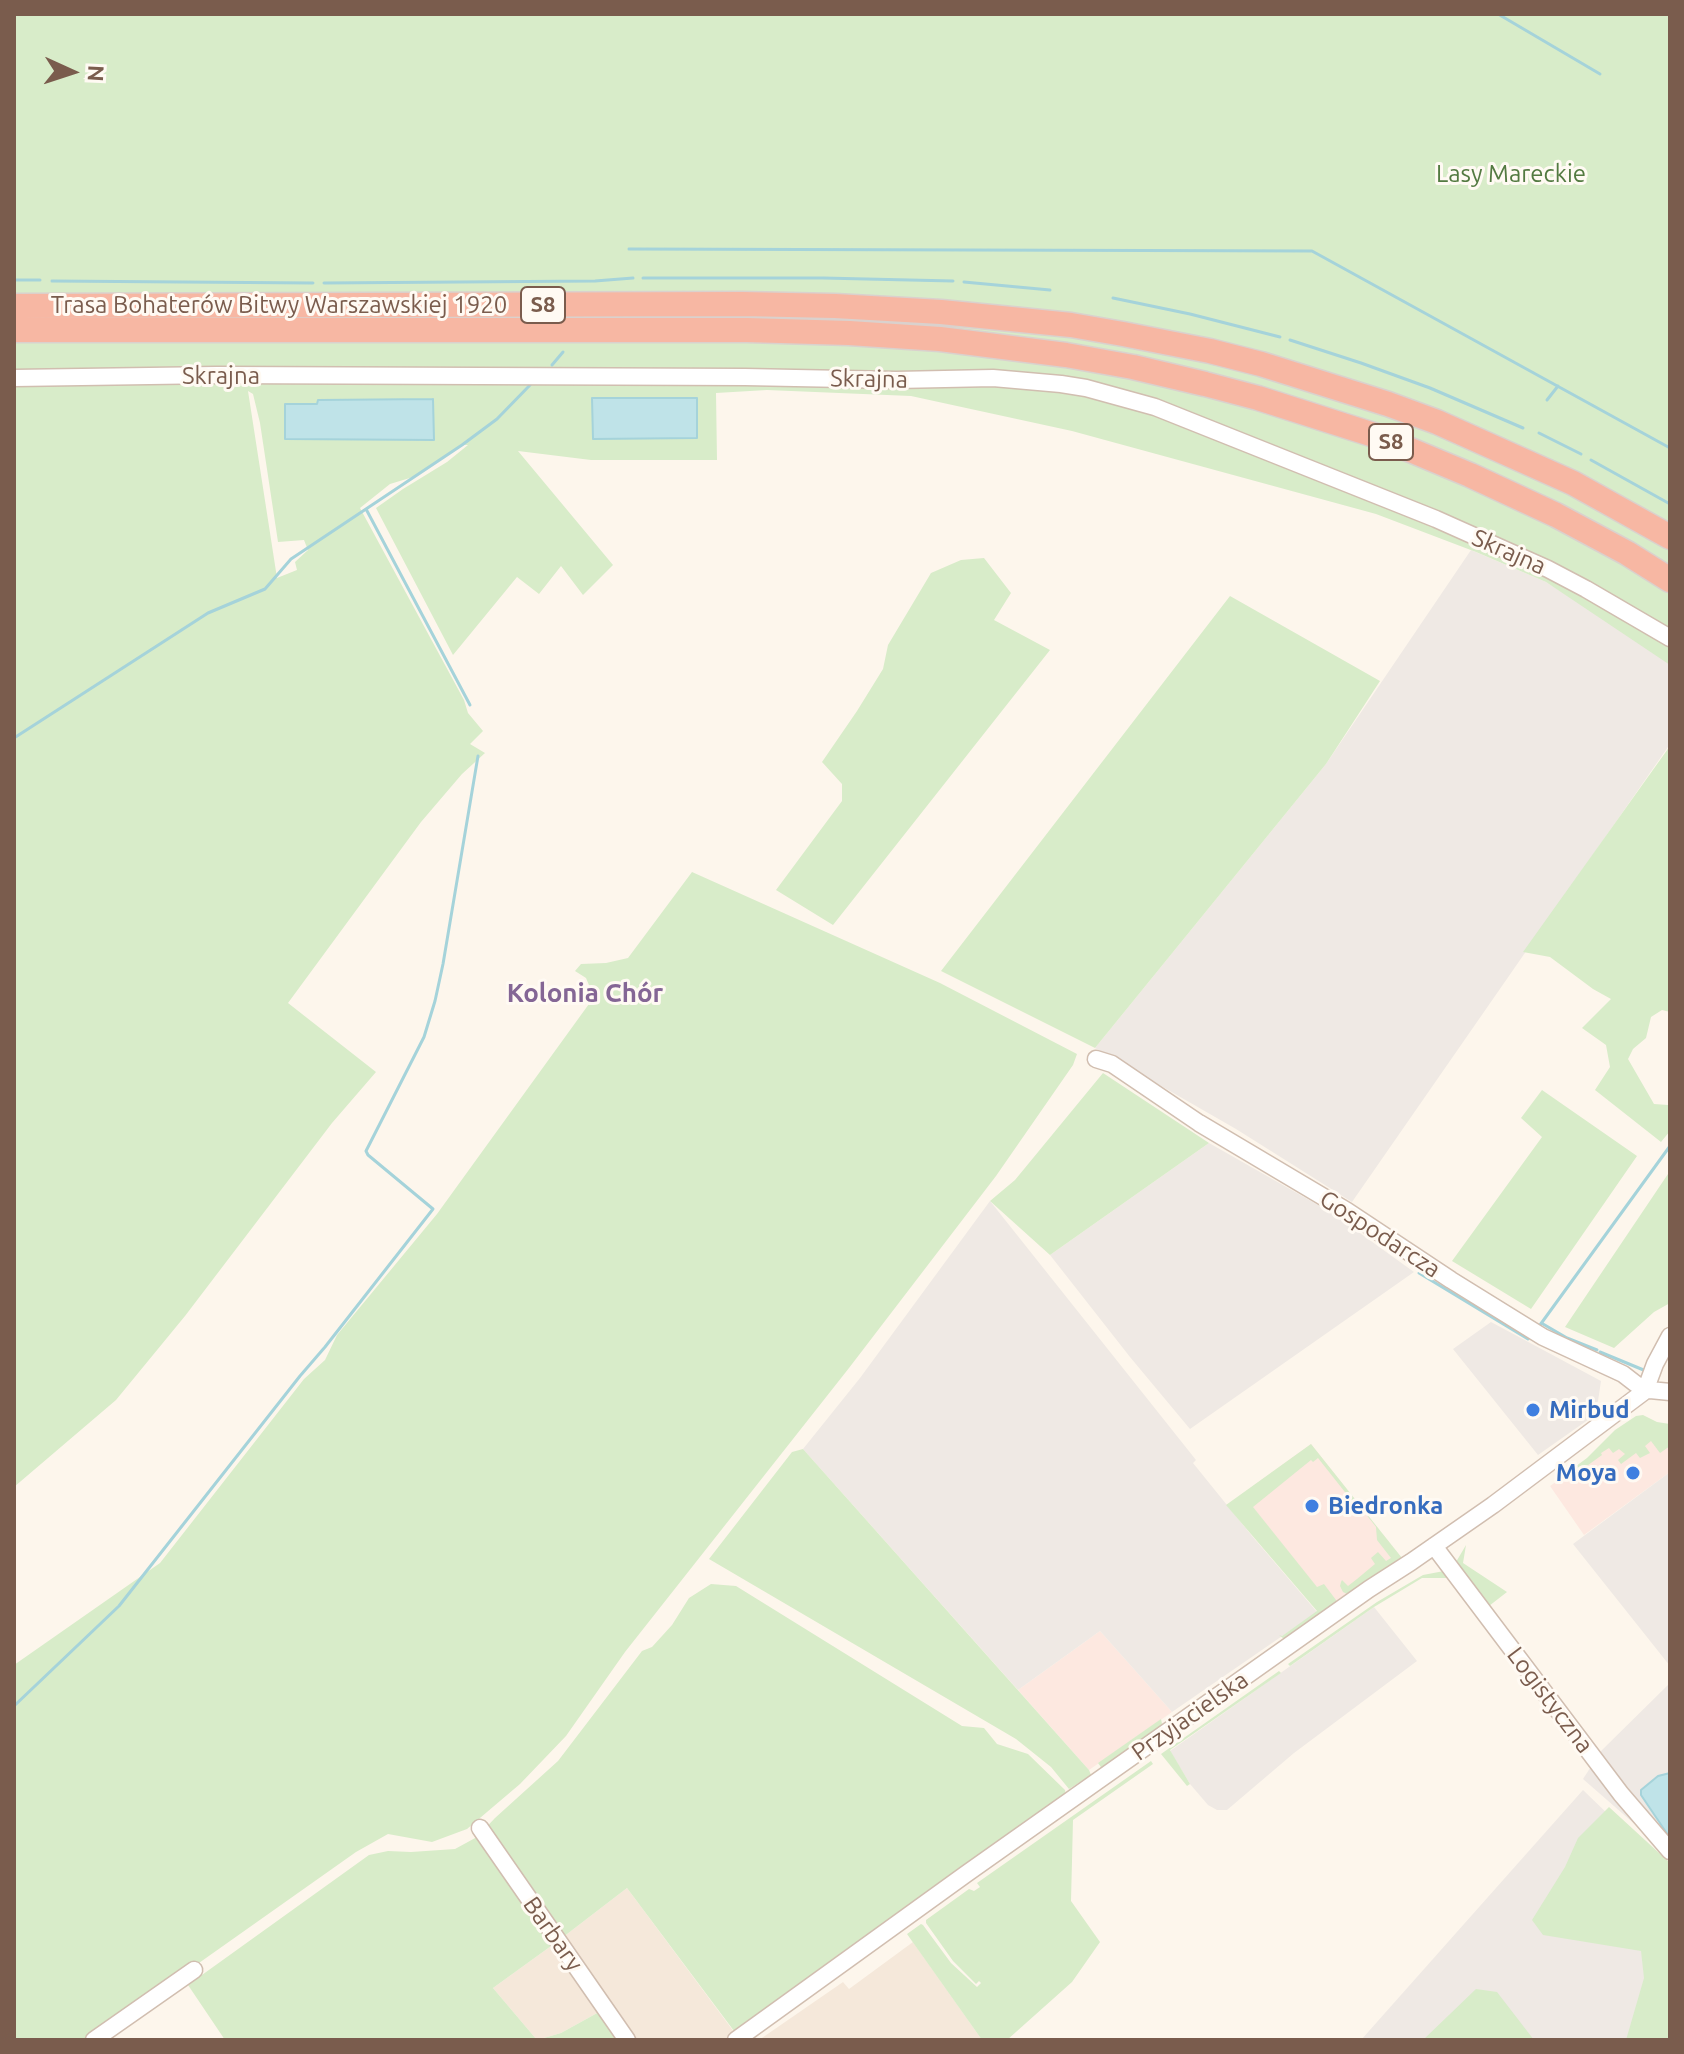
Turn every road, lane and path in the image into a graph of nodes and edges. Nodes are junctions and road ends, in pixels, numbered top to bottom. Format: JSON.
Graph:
{"nodes":[{"id":1,"x":14,"y":306,"type":"edge"},
{"id":2,"x":14,"y":330,"type":"edge"},
{"id":3,"x":14,"y":378,"type":"edge"},
{"id":4,"x":1670,"y":537,"type":"edge"},
{"id":5,"x":1670,"y":580,"type":"edge"},
{"id":6,"x":1670,"y":638,"type":"edge"},
{"id":7,"x":1096,"y":1059,"type":"dead end"},
{"id":8,"x":1670,"y":1336,"type":"edge"},
{"id":9,"x":1645,"y":1391,"type":"junction"},
{"id":10,"x":1670,"y":1392,"type":"edge"},
{"id":11,"x":1434,"y":1546,"type":"junction"},
{"id":12,"x":480,"y":1828,"type":"dead end"},
{"id":13,"x":1670,"y":1851,"type":"edge"},
{"id":14,"x":194,"y":1970,"type":"dead end"},
{"id":15,"x":94,"y":2040,"type":"edge"},
{"id":16,"x":627,"y":2040,"type":"edge"},
{"id":17,"x":736,"y":2040,"type":"edge"}],
"edges":[{"from":1,"to":4,"type":"highway","name":"Trasa Bohaterów Bitwy Warszawskiej 1920","number":"S8"},
{"from":2,"to":5,"type":"highway","name":"Trasa Bohaterów Bitwy Warszawskiej 1920","number":"S8"},
{"from":3,"to":6,"type":"street","name":"Skrajna"},
{"from":7,"to":9,"type":"street","name":"Gospodarcza"},
{"from":8,"to":9,"type":"street"},
{"from":9,"to":10,"type":"street"},
{"from":9,"to":11,"type":"street","name":"Przyjacielska"},
{"from":11,"to":13,"type":"street","name":"Logistyczna"},
{"from":11,"to":17,"type":"street","name":"Przyjacielska"},
{"from":12,"to":16,"type":"street","name":"Barbary"},
{"from":14,"to":15,"type":"street"}]}
